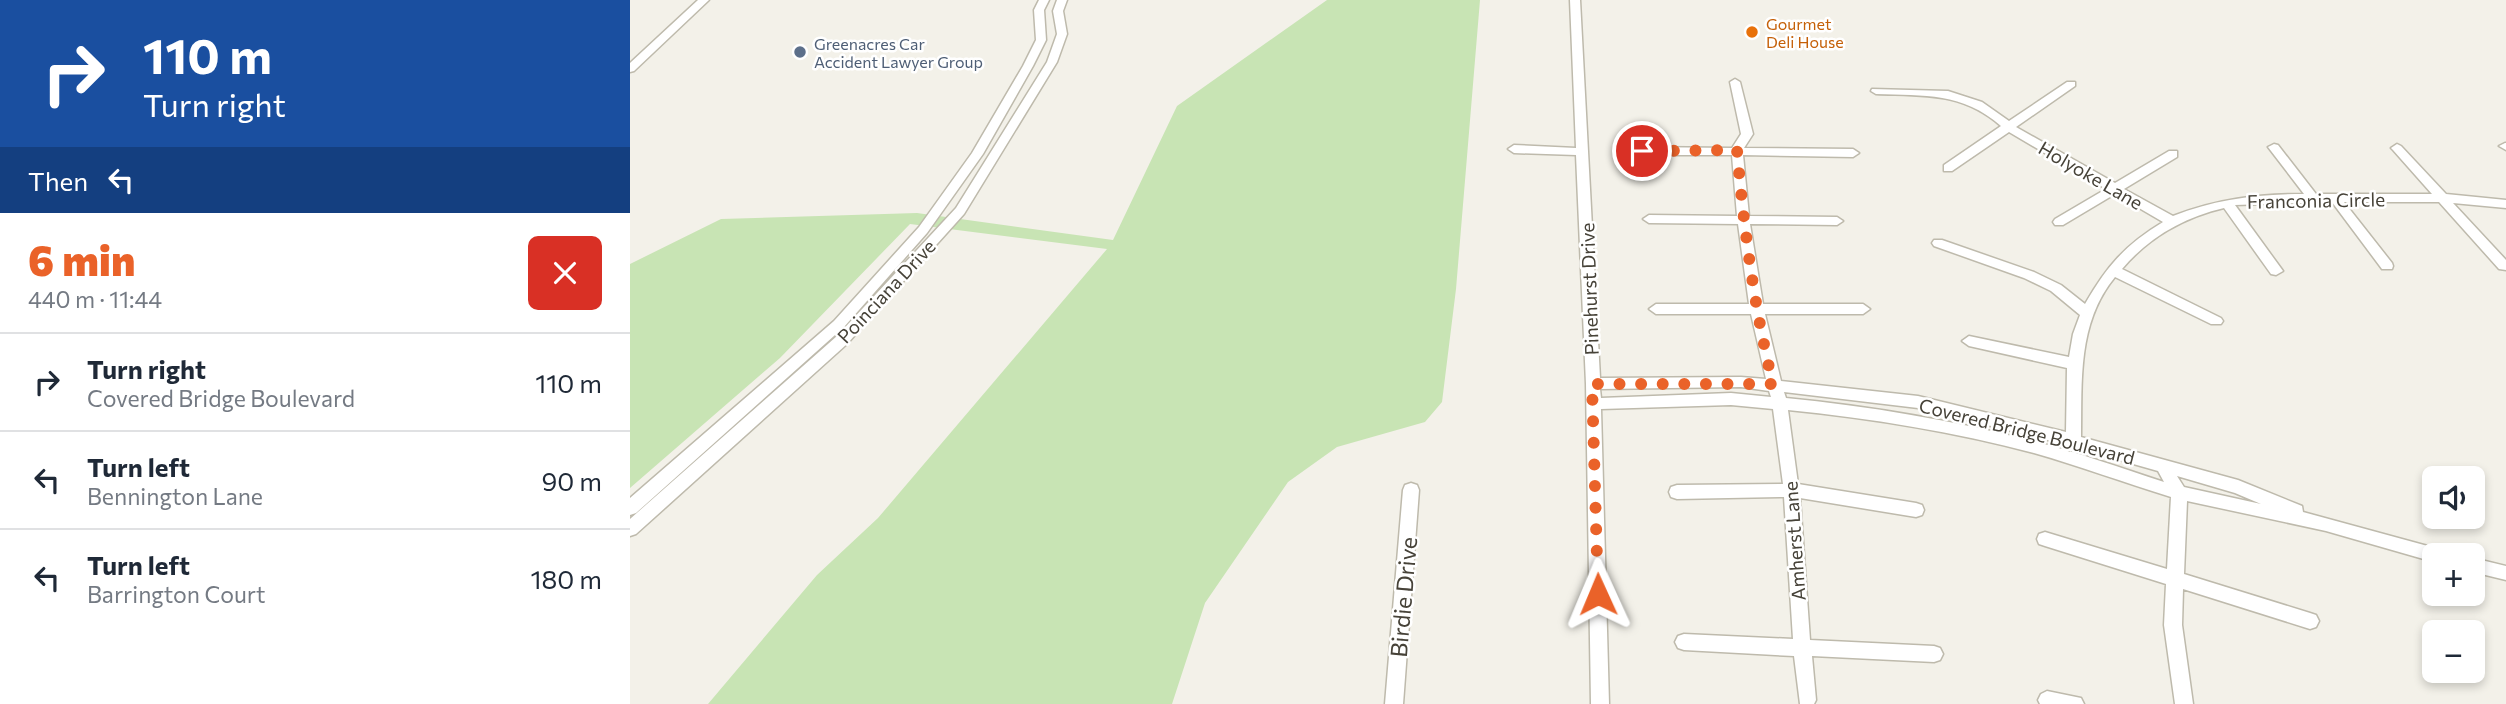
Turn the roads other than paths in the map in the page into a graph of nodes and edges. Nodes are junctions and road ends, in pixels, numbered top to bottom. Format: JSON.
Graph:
{"nodes":[{"id":1,"x":704,"y":0,"type":"edge"},
{"id":2,"x":1044,"y":0,"type":"edge"},
{"id":3,"x":1062,"y":0,"type":"edge"},
{"id":4,"x":1575,"y":0,"type":"edge"},
{"id":5,"x":630,"y":69,"type":"edge"},
{"id":6,"x":1735,"y":82,"type":"dead end"},
{"id":7,"x":2071,"y":84,"type":"dead end"},
{"id":8,"x":1876,"y":91,"type":"dead end"},
{"id":9,"x":2010,"y":128,"type":"junction"},
{"id":10,"x":2274,"y":147,"type":"dead end"},
{"id":11,"x":2397,"y":148,"type":"dead end"},
{"id":12,"x":1514,"y":149,"type":"dead end"},
{"id":13,"x":1737,"y":150,"type":"junction"},
{"id":14,"x":1642,"y":151,"type":"dead end"},
{"id":15,"x":1583,"y":152,"type":"junction"},
{"id":16,"x":1853,"y":153,"type":"dead end"},
{"id":17,"x":2173,"y":154,"type":"dead end"},
{"id":18,"x":1948,"y":168,"type":"dead end"},
{"id":19,"x":2112,"y":188,"type":"junction"},
{"id":20,"x":2314,"y":198,"type":"junction"},
{"id":21,"x":2335,"y":198,"type":"junction"},
{"id":22,"x":2443,"y":199,"type":"junction"},
{"id":23,"x":2227,"y":203,"type":"junction"},
{"id":24,"x":2506,"y":204,"type":"edge"},
{"id":25,"x":1649,"y":219,"type":"dead end"},
{"id":26,"x":1743,"y":219,"type":"junction"},
{"id":27,"x":1837,"y":221,"type":"dead end"},
{"id":28,"x":2059,"y":222,"type":"dead end"},
{"id":29,"x":2173,"y":222,"type":"junction"},
{"id":30,"x":1938,"y":243,"type":"dead end"},
{"id":31,"x":2388,"y":265,"type":"dead end"},
{"id":32,"x":2504,"y":266,"type":"dead end"},
{"id":33,"x":2112,"y":270,"type":"junction"},
{"id":34,"x":2276,"y":271,"type":"dead end"},
{"id":35,"x":1757,"y":307,"type":"junction"},
{"id":36,"x":1656,"y":309,"type":"dead end"},
{"id":37,"x":1863,"y":309,"type":"dead end"},
{"id":38,"x":2087,"y":313,"type":"junction"},
{"id":39,"x":2216,"y":321,"type":"dead end"},
{"id":40,"x":1969,"y":341,"type":"dead end"},
{"id":41,"x":2074,"y":364,"type":"junction"},
{"id":42,"x":1592,"y":384,"type":"junction"},
{"id":43,"x":1773,"y":384,"type":"junction"},
{"id":44,"x":1780,"y":403,"type":"junction"},
{"id":45,"x":1593,"y":404,"type":"junction"},
{"id":46,"x":2073,"y":440,"type":"junction"},
{"id":47,"x":2065,"y":457,"type":"junction"},
{"id":48,"x":2164,"y":467,"type":"junction"},
{"id":49,"x":1792,"y":489,"type":"junction"},
{"id":50,"x":1411,"y":490,"type":"dead end"},
{"id":51,"x":1677,"y":492,"type":"dead end"},
{"id":52,"x":2179,"y":493,"type":"junction"},
{"id":53,"x":630,"y":508,"type":"edge"},
{"id":54,"x":1916,"y":510,"type":"dead end"},
{"id":55,"x":2326,"y":524,"type":"junction"},
{"id":56,"x":630,"y":529,"type":"edge"},
{"id":57,"x":2045,"y":539,"type":"dead end"},
{"id":58,"x":2422,"y":551,"type":"edge"},
{"id":59,"x":2485,"y":568,"type":"edge"},
{"id":60,"x":2506,"y":573,"type":"edge"},
{"id":61,"x":2176,"y":578,"type":"junction"},
{"id":62,"x":2310,"y":621,"type":"dead end"},
{"id":63,"x":1684,"y":642,"type":"dead end"},
{"id":64,"x":1800,"y":647,"type":"junction"},
{"id":65,"x":1934,"y":654,"type":"dead end"},
{"id":66,"x":2048,"y":699,"type":"dead end"},
{"id":67,"x":1807,"y":703,"type":"edge"},
{"id":68,"x":1394,"y":704,"type":"edge"},
{"id":69,"x":1601,"y":704,"type":"edge"},
{"id":70,"x":2074,"y":704,"type":"edge"},
{"id":71,"x":2184,"y":704,"type":"edge"}],
"edges":[{"from":1,"to":5,"type":"street"},
{"from":2,"to":53,"type":"street","name":"Poinciana Drive"},
{"from":3,"to":56,"type":"street","name":"Poinciana Drive"},
{"from":4,"to":15,"type":"street","name":"Pinehurst Drive"},
{"from":6,"to":13,"type":"street","name":"Amherst Lane"},
{"from":7,"to":9,"type":"street"},
{"from":8,"to":9,"type":"street","name":"Holyoke Lane"},
{"from":9,"to":18,"type":"street"},
{"from":9,"to":19,"type":"street","name":"Holyoke Lane"},
{"from":10,"to":20,"type":"street"},
{"from":11,"to":22,"type":"street"},
{"from":12,"to":15,"type":"street"},
{"from":13,"to":14,"type":"street"},
{"from":13,"to":16,"type":"street"},
{"from":13,"to":26,"type":"street","name":"Amherst Lane"},
{"from":15,"to":42,"type":"street","name":"Pinehurst Drive"},
{"from":17,"to":19,"type":"street"},
{"from":19,"to":28,"type":"street"},
{"from":19,"to":29,"type":"street","name":"Holyoke Lane"},
{"from":20,"to":21,"type":"street","name":"Franconia Circle"},
{"from":20,"to":23,"type":"street","name":"Franconia Circle"},
{"from":21,"to":22,"type":"street","name":"Franconia Circle"},
{"from":21,"to":31,"type":"street"},
{"from":22,"to":24,"type":"street","name":"Franconia Circle"},
{"from":22,"to":32,"type":"street"},
{"from":23,"to":29,"type":"street","name":"Franconia Circle"},
{"from":23,"to":34,"type":"street"},
{"from":25,"to":26,"type":"street"},
{"from":26,"to":27,"type":"street"},
{"from":26,"to":35,"type":"street","name":"Amherst Lane"},
{"from":29,"to":33,"type":"street","name":"Franconia Circle"},
{"from":30,"to":38,"type":"street"},
{"from":33,"to":38,"type":"street","name":"Franconia Circle"},
{"from":33,"to":39,"type":"street"},
{"from":35,"to":36,"type":"street"},
{"from":35,"to":37,"type":"street"},
{"from":35,"to":43,"type":"street","name":"Amherst Lane"},
{"from":38,"to":41,"type":"street","name":"Franconia Circle"},
{"from":40,"to":41,"type":"street"},
{"from":41,"to":46,"type":"street","name":"Franconia Circle"},
{"from":42,"to":43,"type":"street","name":"Covered Bridge Boulevard"},
{"from":42,"to":45,"type":"street","name":"Pinehurst Drive"},
{"from":43,"to":44,"type":"street","name":"Amherst Lane"},
{"from":43,"to":46,"type":"street","name":"Covered Bridge Boulevard"},
{"from":44,"to":45,"type":"street","name":"Covered Bridge Boulevard"},
{"from":44,"to":47,"type":"street","name":"Covered Bridge Boulevard"},
{"from":44,"to":49,"type":"street","name":"Amherst Lane"},
{"from":45,"to":69,"type":"street","name":"Pinehurst Drive"},
{"from":46,"to":47,"type":"street","name":"Franconia Circle"},
{"from":46,"to":48,"type":"street","name":"Covered Bridge Boulevard"},
{"from":47,"to":52,"type":"street","name":"Covered Bridge Boulevard"},
{"from":48,"to":52,"type":"street"},
{"from":48,"to":55,"type":"street","name":"Covered Bridge Boulevard"},
{"from":49,"to":51,"type":"street"},
{"from":49,"to":54,"type":"street"},
{"from":49,"to":64,"type":"street","name":"Amherst Lane"},
{"from":50,"to":68,"type":"street","name":"Birdie Drive"},
{"from":52,"to":55,"type":"street","name":"Covered Bridge Boulevard"},
{"from":52,"to":61,"type":"street"},
{"from":55,"to":58,"type":"street","name":"Covered Bridge Boulevard"},
{"from":57,"to":61,"type":"street"},
{"from":59,"to":60,"type":"street"},
{"from":61,"to":62,"type":"street"},
{"from":61,"to":71,"type":"street"},
{"from":63,"to":64,"type":"street"},
{"from":64,"to":65,"type":"street"},
{"from":64,"to":67,"type":"street","name":"Amherst Lane"},
{"from":66,"to":70,"type":"street"}]}
